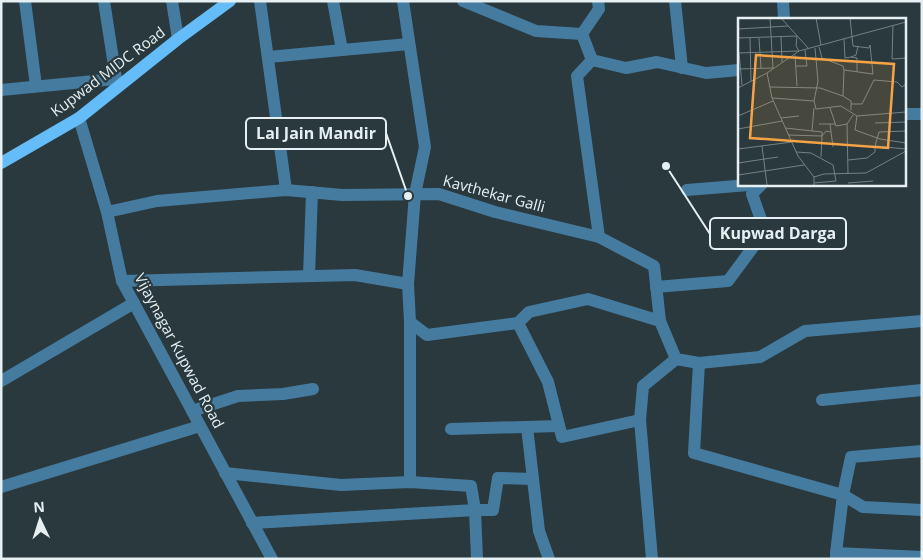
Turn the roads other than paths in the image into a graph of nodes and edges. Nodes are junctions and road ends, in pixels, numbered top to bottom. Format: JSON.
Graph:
{"nodes":[{"id":1,"x":25,"y":1,"type":"edge"},
{"id":2,"x":104,"y":1,"type":"edge"},
{"id":3,"x":172,"y":1,"type":"edge"},
{"id":4,"x":230,"y":1,"type":"edge"},
{"id":5,"x":260,"y":1,"type":"edge"},
{"id":6,"x":333,"y":1,"type":"edge"},
{"id":7,"x":403,"y":1,"type":"edge"},
{"id":8,"x":462,"y":1,"type":"edge"},
{"id":9,"x":598,"y":1,"type":"edge"},
{"id":10,"x":675,"y":1,"type":"edge"},
{"id":11,"x":783,"y":1,"type":"edge"},
{"id":12,"x":784,"y":18,"type":"edge"},
{"id":13,"x":582,"y":34,"type":"junction"},
{"id":14,"x":178,"y":39,"type":"junction"},
{"id":15,"x":409,"y":44,"type":"junction"},
{"id":16,"x":342,"y":50,"type":"junction"},
{"id":17,"x":269,"y":57,"type":"junction"},
{"id":18,"x":592,"y":60,"type":"junction"},
{"id":19,"x":682,"y":68,"type":"junction"},
{"id":20,"x":738,"y":70,"type":"edge"},
{"id":21,"x":116,"y":83,"type":"junction"},
{"id":22,"x":36,"y":86,"type":"junction"},
{"id":23,"x":1,"y":90,"type":"edge"},
{"id":24,"x":906,"y":114,"type":"edge"},
{"id":25,"x":922,"y":114,"type":"edge"},
{"id":26,"x":79,"y":118,"type":"junction"},
{"id":27,"x":1,"y":163,"type":"edge"},
{"id":28,"x":749,"y":185,"type":"edge"},
{"id":29,"x":760,"y":185,"type":"edge"},
{"id":30,"x":286,"y":190,"type":"junction"},
{"id":31,"x":687,"y":190,"type":"dead end"},
{"id":32,"x":312,"y":192,"type":"junction"},
{"id":33,"x":415,"y":194,"type":"junction"},
{"id":34,"x":107,"y":212,"type":"junction"},
{"id":35,"x":599,"y":237,"type":"junction"},
{"id":36,"x":309,"y":276,"type":"junction"},
{"id":37,"x":122,"y":281,"type":"junction"},
{"id":38,"x":408,"y":284,"type":"junction"},
{"id":39,"x":656,"y":286,"type":"junction"},
{"id":40,"x":134,"y":303,"type":"junction"},
{"id":41,"x":660,"y":321,"type":"junction"},
{"id":42,"x":922,"y":321,"type":"edge"},
{"id":43,"x":410,"y":322,"type":"junction"},
{"id":44,"x":518,"y":323,"type":"junction"},
{"id":45,"x":676,"y":359,"type":"junction"},
{"id":46,"x":699,"y":363,"type":"junction"},
{"id":47,"x":1,"y":382,"type":"edge"},
{"id":48,"x":313,"y":388,"type":"dead end"},
{"id":49,"x":922,"y":390,"type":"edge"},
{"id":50,"x":822,"y":400,"type":"dead end"},
{"id":51,"x":192,"y":411,"type":"junction"},
{"id":52,"x":640,"y":420,"type":"junction"},
{"id":53,"x":200,"y":426,"type":"junction"},
{"id":54,"x":559,"y":426,"type":"junction"},
{"id":55,"x":527,"y":428,"type":"junction"},
{"id":56,"x":451,"y":429,"type":"dead end"},
{"id":57,"x":922,"y":451,"type":"edge"},
{"id":58,"x":225,"y":473,"type":"junction"},
{"id":59,"x":533,"y":479,"type":"junction"},
{"id":60,"x":410,"y":482,"type":"junction"},
{"id":61,"x":1,"y":487,"type":"edge"},
{"id":62,"x":843,"y":495,"type":"junction"},
{"id":63,"x":476,"y":510,"type":"junction"},
{"id":64,"x":922,"y":510,"type":"edge"},
{"id":65,"x":252,"y":523,"type":"junction"},
{"id":66,"x":836,"y":556,"type":"edge"},
{"id":67,"x":922,"y":557,"type":"edge"},
{"id":68,"x":272,"y":559,"type":"edge"},
{"id":69,"x":476,"y":559,"type":"edge"},
{"id":70,"x":549,"y":559,"type":"edge"},
{"id":71,"x":652,"y":559,"type":"edge"}],
"edges":[{"from":1,"to":22,"type":"street"},
{"from":2,"to":21,"type":"street"},
{"from":3,"to":14,"type":"street"},
{"from":4,"to":14,"type":"main road","name":"Kupwad MIDC Road"},
{"from":5,"to":17,"type":"street"},
{"from":6,"to":16,"type":"street"},
{"from":7,"to":15,"type":"street"},
{"from":8,"to":13,"type":"street"},
{"from":9,"to":13,"type":"street"},
{"from":10,"to":19,"type":"street"},
{"from":11,"to":12,"type":"street"},
{"from":13,"to":18,"type":"street"},
{"from":14,"to":21,"type":"main road","name":"Kupwad MIDC Road"},
{"from":15,"to":16,"type":"street"},
{"from":15,"to":33,"type":"street"},
{"from":16,"to":17,"type":"street"},
{"from":17,"to":30,"type":"street"},
{"from":18,"to":19,"type":"street"},
{"from":18,"to":35,"type":"street"},
{"from":19,"to":20,"type":"street"},
{"from":21,"to":22,"type":"street"},
{"from":21,"to":26,"type":"main road","name":"Kupwad MIDC Road"},
{"from":22,"to":23,"type":"street"},
{"from":24,"to":25,"type":"street"},
{"from":26,"to":27,"type":"main road","name":"Kupwad MIDC Road"},
{"from":26,"to":34,"type":"street","name":"Vijaynagar Kupwad Road"},
{"from":28,"to":31,"type":"street"},
{"from":29,"to":39,"type":"street"},
{"from":30,"to":32,"type":"street","name":"Kavthekar Galli"},
{"from":30,"to":34,"type":"street","name":"Kavthekar Galli"},
{"from":32,"to":33,"type":"street","name":"Kavthekar Galli"},
{"from":32,"to":36,"type":"street"},
{"from":33,"to":35,"type":"street","name":"Kavthekar Galli"},
{"from":33,"to":38,"type":"street"},
{"from":34,"to":37,"type":"street","name":"Vijaynagar Kupwad Road"},
{"from":35,"to":39,"type":"street","name":"Kavthekar Galli"},
{"from":36,"to":37,"type":"street"},
{"from":36,"to":38,"type":"street"},
{"from":37,"to":40,"type":"street","name":"Vijaynagar Kupwad Road"},
{"from":38,"to":43,"type":"street"},
{"from":39,"to":41,"type":"street"},
{"from":40,"to":47,"type":"street"},
{"from":40,"to":51,"type":"street","name":"Vijaynagar Kupwad Road"},
{"from":41,"to":44,"type":"street"},
{"from":41,"to":45,"type":"street"},
{"from":42,"to":46,"type":"street"},
{"from":43,"to":44,"type":"street"},
{"from":43,"to":60,"type":"street"},
{"from":44,"to":54,"type":"street"},
{"from":45,"to":46,"type":"street"},
{"from":45,"to":52,"type":"street"},
{"from":46,"to":62,"type":"street"},
{"from":48,"to":51,"type":"street"},
{"from":49,"to":50,"type":"street"},
{"from":51,"to":53,"type":"street","name":"Vijaynagar Kupwad Road"},
{"from":52,"to":54,"type":"street"},
{"from":52,"to":71,"type":"street"},
{"from":53,"to":58,"type":"street","name":"Vijaynagar Kupwad Road"},
{"from":53,"to":61,"type":"street"},
{"from":54,"to":55,"type":"street"},
{"from":55,"to":56,"type":"street"},
{"from":55,"to":59,"type":"street"},
{"from":57,"to":62,"type":"street"},
{"from":58,"to":60,"type":"street"},
{"from":58,"to":65,"type":"street","name":"Vijaynagar Kupwad Road"},
{"from":59,"to":63,"type":"street"},
{"from":59,"to":70,"type":"street"},
{"from":60,"to":63,"type":"street"},
{"from":62,"to":64,"type":"street"},
{"from":62,"to":66,"type":"street"},
{"from":63,"to":65,"type":"street"},
{"from":63,"to":69,"type":"street"},
{"from":65,"to":68,"type":"street","name":"Vijaynagar Kupwad Road"},
{"from":66,"to":67,"type":"street"}]}
